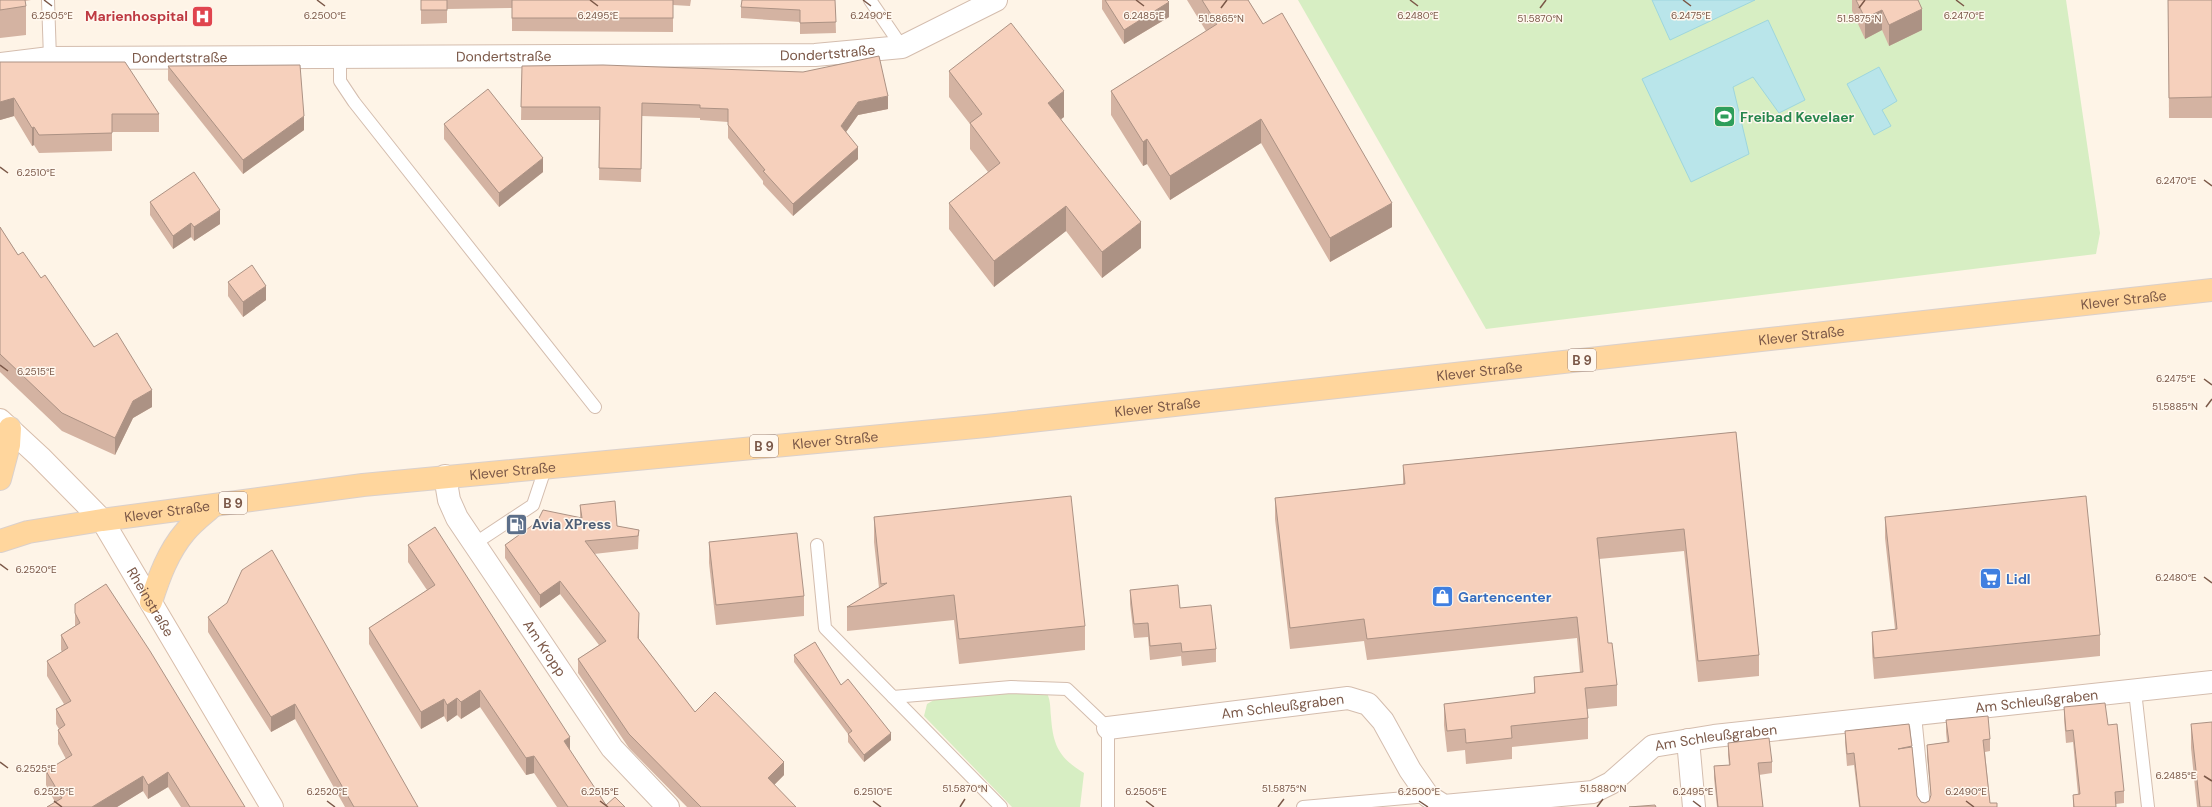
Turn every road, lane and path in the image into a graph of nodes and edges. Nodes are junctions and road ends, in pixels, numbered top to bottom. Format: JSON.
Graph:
{"nodes":[{"id":1,"x":48,"y":0,"type":"edge"},
{"id":2,"x":870,"y":0,"type":"edge"},
{"id":3,"x":996,"y":0,"type":"edge"},
{"id":4,"x":902,"y":47,"type":"junction"},
{"id":5,"x":340,"y":57,"type":"junction"},
{"id":6,"x":50,"y":58,"type":"junction"},
{"id":7,"x":0,"y":64,"type":"edge"},
{"id":8,"x":2212,"y":290,"type":"edge"},
{"id":9,"x":595,"y":407,"type":"dead end"},
{"id":10,"x":5,"y":424,"type":"edge"},
{"id":11,"x":546,"y":466,"type":"junction"},
{"id":12,"x":445,"y":476,"type":"junction"},
{"id":13,"x":0,"y":479,"type":"edge"},
{"id":14,"x":213,"y":506,"type":"junction"},
{"id":15,"x":102,"y":520,"type":"junction"},
{"id":16,"x":0,"y":541,"type":"edge"},
{"id":17,"x":474,"y":544,"type":"junction"},
{"id":18,"x":817,"y":545,"type":"dead end"},
{"id":19,"x":151,"y":602,"type":"junction"},
{"id":20,"x":2212,"y":682,"type":"edge"},
{"id":21,"x":2135,"y":691,"type":"junction"},
{"id":22,"x":893,"y":697,"type":"junction"},
{"id":23,"x":1915,"y":715,"type":"junction"},
{"id":24,"x":1108,"y":728,"type":"junction"},
{"id":25,"x":1688,"y":740,"type":"junction"},
{"id":26,"x":1428,"y":796,"type":"junction"},
{"id":27,"x":272,"y":807,"type":"edge"},
{"id":28,"x":668,"y":807,"type":"edge"},
{"id":29,"x":1001,"y":807,"type":"edge"},
{"id":30,"x":1108,"y":807,"type":"edge"},
{"id":31,"x":1303,"y":807,"type":"edge"},
{"id":32,"x":1694,"y":807,"type":"edge"},
{"id":33,"x":1924,"y":807,"type":"edge"},
{"id":34,"x":2148,"y":807,"type":"edge"}],
"edges":[{"from":1,"to":6,"type":"lane"},
{"from":2,"to":4,"type":"lane"},
{"from":3,"to":4,"type":"street","name":"Dondertstraße"},
{"from":4,"to":5,"type":"street","name":"Dondertstraße"},
{"from":5,"to":6,"type":"street","name":"Dondertstraße"},
{"from":5,"to":9,"type":"lane"},
{"from":6,"to":7,"type":"street","name":"Dondertstraße"},
{"from":8,"to":11,"type":"main road","name":"Klever Straße","number":"B 9"},
{"from":10,"to":13,"type":"main road"},
{"from":10,"to":15,"type":"street","name":"Rheinstraße"},
{"from":11,"to":12,"type":"main road","name":"Klever Straße","number":"B 9"},
{"from":11,"to":17,"type":"lane"},
{"from":12,"to":14,"type":"main road","name":"Klever Straße","number":"B 9"},
{"from":12,"to":17,"type":"street","name":"Am Kropp"},
{"from":14,"to":15,"type":"main road","name":"Klever Straße","number":"B 9"},
{"from":14,"to":19,"type":"main road"},
{"from":15,"to":16,"type":"main road","number":"B 9"},
{"from":15,"to":19,"type":"street","name":"Rheinstraße"},
{"from":17,"to":28,"type":"street","name":"Am Kropp"},
{"from":18,"to":22,"type":"lane"},
{"from":19,"to":27,"type":"street","name":"Rheinstraße"},
{"from":20,"to":21,"type":"street","name":"Am Schleußgraben"},
{"from":21,"to":23,"type":"street","name":"Am Schleußgraben"},
{"from":21,"to":34,"type":"lane"},
{"from":22,"to":24,"type":"lane"},
{"from":22,"to":29,"type":"lane"},
{"from":23,"to":25,"type":"street","name":"Am Schleußgraben"},
{"from":23,"to":33,"type":"lane"},
{"from":24,"to":26,"type":"street","name":"Am Schleußgraben"},
{"from":24,"to":30,"type":"lane"},
{"from":25,"to":26,"type":"street","name":"Am Schleußgraben"},
{"from":25,"to":32,"type":"street"},
{"from":26,"to":31,"type":"lane"}]}
